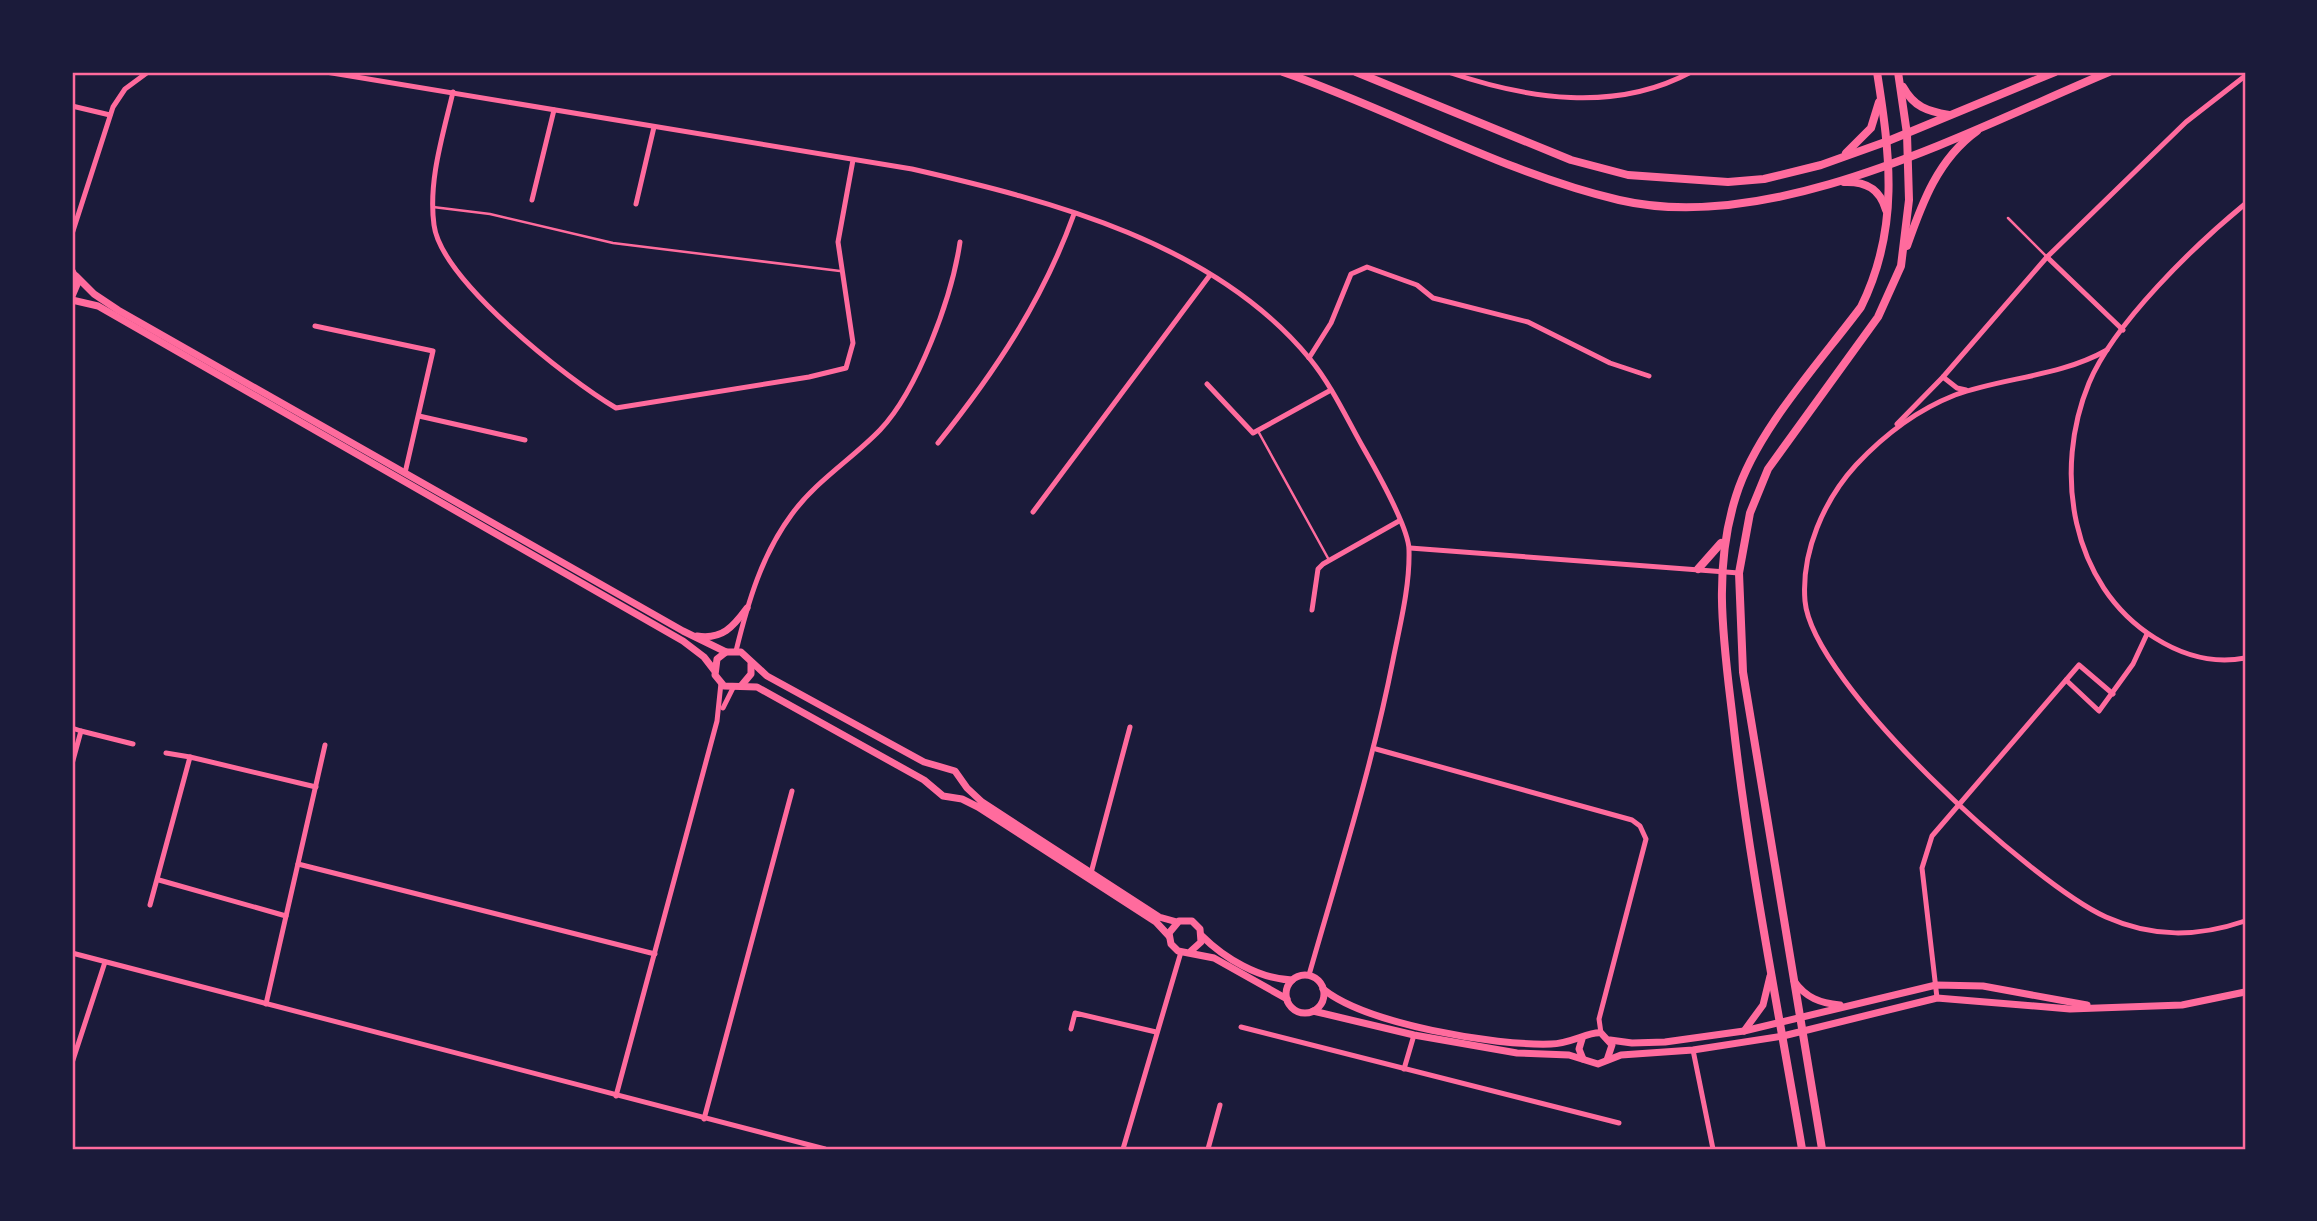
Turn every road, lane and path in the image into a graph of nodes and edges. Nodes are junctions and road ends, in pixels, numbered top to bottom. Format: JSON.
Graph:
{"nodes":[{"id":1,"x":148,"y":72,"type":"edge"},
{"id":2,"x":326,"y":72,"type":"edge"},
{"id":3,"x":1283,"y":72,"type":"edge"},
{"id":4,"x":1356,"y":72,"type":"edge"},
{"id":5,"x":1448,"y":72,"type":"edge"},
{"id":6,"x":1691,"y":72,"type":"edge"},
{"id":7,"x":1877,"y":72,"type":"edge"},
{"id":8,"x":1898,"y":72,"type":"edge"},
{"id":9,"x":2055,"y":72,"type":"edge"},
{"id":10,"x":2109,"y":72,"type":"edge"},
{"id":11,"x":2245,"y":76,"type":"edge"},
{"id":12,"x":1900,"y":82,"type":"junction"},
{"id":13,"x":453,"y":92,"type":"junction"},
{"id":14,"x":1880,"y":95,"type":"junction"},
{"id":15,"x":72,"y":106,"type":"edge"},
{"id":16,"x":554,"y":110,"type":"junction"},
{"id":17,"x":110,"y":115,"type":"junction"},
{"id":18,"x":1952,"y":115,"type":"junction"},
{"id":19,"x":1989,"y":122,"type":"junction"},
{"id":20,"x":654,"y":127,"type":"junction"},
{"id":21,"x":1907,"y":134,"type":"junction"},
{"id":22,"x":1888,"y":141,"type":"junction"},
{"id":23,"x":1908,"y":156,"type":"junction"},
{"id":24,"x":853,"y":160,"type":"junction"},
{"id":25,"x":1833,"y":161,"type":"junction"},
{"id":26,"x":1890,"y":163,"type":"junction"},
{"id":27,"x":1834,"y":182,"type":"junction"},
{"id":28,"x":532,"y":200,"type":"dead end"},
{"id":29,"x":636,"y":204,"type":"dead end"},
{"id":30,"x":2245,"y":204,"type":"edge"},
{"id":31,"x":433,"y":207,"type":"junction"},
{"id":32,"x":1074,"y":215,"type":"junction"},
{"id":33,"x":1888,"y":215,"type":"junction"},
{"id":34,"x":2008,"y":218,"type":"dead end"},
{"id":35,"x":72,"y":234,"type":"edge"},
{"id":36,"x":960,"y":242,"type":"dead end"},
{"id":37,"x":2048,"y":257,"type":"junction"},
{"id":38,"x":1901,"y":266,"type":"junction"},
{"id":39,"x":842,"y":272,"type":"junction"},
{"id":40,"x":74,"y":274,"type":"edge"},
{"id":41,"x":1210,"y":275,"type":"junction"},
{"id":42,"x":72,"y":298,"type":"edge"},
{"id":43,"x":315,"y":326,"type":"dead end"},
{"id":44,"x":2123,"y":330,"type":"junction"},
{"id":45,"x":2107,"y":350,"type":"junction"},
{"id":46,"x":1310,"y":358,"type":"junction"},
{"id":47,"x":1649,"y":376,"type":"dead end"},
{"id":48,"x":1943,"y":377,"type":"junction"},
{"id":49,"x":1207,"y":384,"type":"dead end"},
{"id":50,"x":1331,"y":390,"type":"junction"},
{"id":51,"x":1969,"y":391,"type":"junction"},
{"id":52,"x":419,"y":416,"type":"junction"},
{"id":53,"x":1257,"y":431,"type":"junction"},
{"id":54,"x":1890,"y":432,"type":"junction"},
{"id":55,"x":526,"y":440,"type":"dead end"},
{"id":56,"x":938,"y":443,"type":"dead end"},
{"id":57,"x":405,"y":473,"type":"junction"},
{"id":58,"x":1033,"y":512,"type":"dead end"},
{"id":59,"x":1399,"y":521,"type":"junction"},
{"id":60,"x":1723,"y":541,"type":"junction"},
{"id":61,"x":1410,"y":548,"type":"junction"},
{"id":62,"x":1329,"y":560,"type":"junction"},
{"id":63,"x":1698,"y":569,"type":"junction"},
{"id":64,"x":1720,"y":569,"type":"junction"},
{"id":65,"x":1739,"y":573,"type":"junction"},
{"id":66,"x":747,"y":608,"type":"junction"},
{"id":67,"x":1312,"y":610,"type":"dead end"},
{"id":68,"x":2147,"y":634,"type":"junction"},
{"id":69,"x":691,"y":635,"type":"junction"},
{"id":70,"x":736,"y":650,"type":"junction"},
{"id":71,"x":726,"y":652,"type":"junction"},
{"id":72,"x":2245,"y":658,"type":"edge"},
{"id":73,"x":751,"y":663,"type":"junction"},
{"id":74,"x":714,"y":670,"type":"junction"},
{"id":75,"x":2066,"y":680,"type":"junction"},
{"id":76,"x":721,"y":683,"type":"junction"},
{"id":77,"x":736,"y":687,"type":"junction"},
{"id":78,"x":2113,"y":694,"type":"junction"},
{"id":79,"x":718,"y":721,"type":"junction"},
{"id":80,"x":1130,"y":727,"type":"dead end"},
{"id":81,"x":72,"y":728,"type":"edge"},
{"id":82,"x":81,"y":731,"type":"junction"},
{"id":83,"x":133,"y":744,"type":"dead end"},
{"id":84,"x":325,"y":745,"type":"dead end"},
{"id":85,"x":1376,"y":749,"type":"junction"},
{"id":86,"x":166,"y":753,"type":"dead end"},
{"id":87,"x":190,"y":757,"type":"junction"},
{"id":88,"x":72,"y":764,"type":"edge"},
{"id":89,"x":944,"y":769,"type":"junction"},
{"id":90,"x":962,"y":782,"type":"junction"},
{"id":91,"x":316,"y":787,"type":"junction"},
{"id":92,"x":935,"y":788,"type":"junction"},
{"id":93,"x":792,"y":791,"type":"dead end"},
{"id":94,"x":951,"y":797,"type":"junction"},
{"id":95,"x":1958,"y":803,"type":"junction"},
{"id":96,"x":298,"y":864,"type":"junction"},
{"id":97,"x":1091,"y":873,"type":"junction"},
{"id":98,"x":159,"y":880,"type":"junction"},
{"id":99,"x":150,"y":905,"type":"dead end"},
{"id":100,"x":286,"y":916,"type":"junction"},
{"id":101,"x":2245,"y":921,"type":"edge"},
{"id":102,"x":1177,"y":922,"type":"junction"},
{"id":103,"x":1169,"y":936,"type":"junction"},
{"id":104,"x":1202,"y":936,"type":"junction"},
{"id":105,"x":1191,"y":951,"type":"junction"},
{"id":106,"x":1181,"y":952,"type":"junction"},
{"id":107,"x":72,"y":953,"type":"edge"},
{"id":108,"x":655,"y":954,"type":"junction"},
{"id":109,"x":105,"y":962,"type":"junction"},
{"id":110,"x":1771,"y":967,"type":"junction"},
{"id":111,"x":1309,"y":975,"type":"junction"},
{"id":112,"x":1791,"y":976,"type":"junction"},
{"id":113,"x":1292,"y":980,"type":"junction"},
{"id":114,"x":1936,"y":985,"type":"junction"},
{"id":115,"x":1323,"y":989,"type":"junction"},
{"id":116,"x":2245,"y":992,"type":"edge"},
{"id":117,"x":1937,"y":998,"type":"junction"},
{"id":118,"x":1287,"y":999,"type":"junction"},
{"id":119,"x":267,"y":1004,"type":"junction"},
{"id":120,"x":1848,"y":1006,"type":"junction"},
{"id":121,"x":2101,"y":1008,"type":"junction"},
{"id":122,"x":1313,"y":1011,"type":"junction"},
{"id":123,"x":1798,"y":1019,"type":"junction"},
{"id":124,"x":1781,"y":1024,"type":"junction"},
{"id":125,"x":1241,"y":1027,"type":"dead end"},
{"id":126,"x":1071,"y":1029,"type":"dead end"},
{"id":127,"x":1744,"y":1031,"type":"junction"},
{"id":128,"x":1156,"y":1032,"type":"junction"},
{"id":129,"x":1800,"y":1032,"type":"junction"},
{"id":130,"x":1601,"y":1033,"type":"junction"},
{"id":131,"x":1414,"y":1035,"type":"junction"},
{"id":132,"x":1783,"y":1036,"type":"junction"},
{"id":133,"x":1582,"y":1039,"type":"junction"},
{"id":134,"x":1610,"y":1040,"type":"junction"},
{"id":135,"x":1693,"y":1050,"type":"junction"},
{"id":136,"x":1583,"y":1059,"type":"junction"},
{"id":137,"x":1607,"y":1060,"type":"junction"},
{"id":138,"x":72,"y":1063,"type":"edge"},
{"id":139,"x":1404,"y":1069,"type":"junction"},
{"id":140,"x":616,"y":1096,"type":"junction"},
{"id":141,"x":1220,"y":1105,"type":"dead end"},
{"id":142,"x":704,"y":1119,"type":"junction"},
{"id":143,"x":1619,"y":1124,"type":"dead end"},
{"id":144,"x":825,"y":1149,"type":"edge"},
{"id":145,"x":1123,"y":1149,"type":"edge"},
{"id":146,"x":1208,"y":1149,"type":"edge"},
{"id":147,"x":1713,"y":1149,"type":"edge"},
{"id":148,"x":1802,"y":1149,"type":"edge"},
{"id":149,"x":1822,"y":1149,"type":"edge"}],
"edges":[{"from":1,"to":17,"type":"street"},
{"from":2,"to":13,"type":"street"},
{"from":3,"to":27,"type":"main road"},
{"from":4,"to":25,"type":"main road"},
{"from":5,"to":6,"type":"street"},
{"from":7,"to":14,"type":"main road"},
{"from":8,"to":12,"type":"main road"},
{"from":9,"to":18,"type":"main road"},
{"from":10,"to":19,"type":"main road"},
{"from":11,"to":37,"type":"street"},
{"from":12,"to":18,"type":"main road"},
{"from":12,"to":21,"type":"main road"},
{"from":13,"to":16,"type":"street"},
{"from":13,"to":31,"type":"street"},
{"from":14,"to":22,"type":"main road"},
{"from":14,"to":25,"type":"main road"},
{"from":15,"to":17,"type":"street"},
{"from":16,"to":20,"type":"street"},
{"from":16,"to":28,"type":"street"},
{"from":17,"to":35,"type":"street"},
{"from":18,"to":21,"type":"main road"},
{"from":19,"to":23,"type":"main road"},
{"from":19,"to":38,"type":"main road"},
{"from":20,"to":24,"type":"street"},
{"from":20,"to":29,"type":"street"},
{"from":21,"to":22,"type":"main road"},
{"from":21,"to":23,"type":"main road"},
{"from":22,"to":25,"type":"main road"},
{"from":22,"to":26,"type":"main road"},
{"from":23,"to":26,"type":"main road"},
{"from":23,"to":38,"type":"main road"},
{"from":24,"to":32,"type":"street"},
{"from":24,"to":39,"type":"street"},
{"from":26,"to":27,"type":"main road"},
{"from":26,"to":33,"type":"main road"},
{"from":27,"to":33,"type":"main road"},
{"from":30,"to":44,"type":"street"},
{"from":31,"to":39,"type":"lane"},
{"from":31,"to":39,"type":"street"},
{"from":32,"to":41,"type":"street"},
{"from":32,"to":56,"type":"street"},
{"from":33,"to":60,"type":"main road"},
{"from":34,"to":37,"type":"lane"},
{"from":36,"to":66,"type":"street"},
{"from":37,"to":44,"type":"street"},
{"from":37,"to":48,"type":"street"},
{"from":38,"to":65,"type":"main road"},
{"from":40,"to":42,"type":"street"},
{"from":40,"to":57,"type":"street"},
{"from":41,"to":46,"type":"street"},
{"from":41,"to":58,"type":"street"},
{"from":42,"to":74,"type":"street"},
{"from":43,"to":52,"type":"street"},
{"from":44,"to":45,"type":"street"},
{"from":45,"to":51,"type":"street"},
{"from":45,"to":68,"type":"street"},
{"from":46,"to":47,"type":"street"},
{"from":46,"to":50,"type":"street"},
{"from":48,"to":51,"type":"street"},
{"from":48,"to":54,"type":"street"},
{"from":49,"to":53,"type":"street"},
{"from":50,"to":53,"type":"street"},
{"from":50,"to":59,"type":"street"},
{"from":51,"to":54,"type":"street"},
{"from":52,"to":55,"type":"street"},
{"from":52,"to":57,"type":"street"},
{"from":53,"to":62,"type":"lane"},
{"from":54,"to":95,"type":"street"},
{"from":57,"to":69,"type":"street"},
{"from":59,"to":61,"type":"street"},
{"from":59,"to":62,"type":"street"},
{"from":60,"to":63,"type":"main road"},
{"from":60,"to":64,"type":"main road"},
{"from":61,"to":63,"type":"street"},
{"from":61,"to":85,"type":"street"},
{"from":62,"to":67,"type":"street"},
{"from":63,"to":64,"type":"street"},
{"from":64,"to":65,"type":"street"},
{"from":64,"to":110,"type":"main road"},
{"from":65,"to":112,"type":"main road"},
{"from":66,"to":69,"type":"street"},
{"from":66,"to":70,"type":"street"},
{"from":68,"to":72,"type":"street"},
{"from":68,"to":78,"type":"street"},
{"from":69,"to":71,"type":"street"},
{"from":70,"to":71,"type":"street"},
{"from":70,"to":73,"type":"street"},
{"from":71,"to":74,"type":"street"},
{"from":73,"to":77,"type":"street"},
{"from":73,"to":89,"type":"street"},
{"from":74,"to":76,"type":"street"},
{"from":75,"to":78,"type":"street"},
{"from":75,"to":78,"type":"street"},
{"from":75,"to":95,"type":"street"},
{"from":76,"to":77,"type":"street"},
{"from":76,"to":79,"type":"street"},
{"from":77,"to":79,"type":"street"},
{"from":77,"to":92,"type":"street"},
{"from":79,"to":108,"type":"street"},
{"from":80,"to":97,"type":"street"},
{"from":81,"to":82,"type":"street"},
{"from":82,"to":83,"type":"street"},
{"from":82,"to":88,"type":"street"},
{"from":84,"to":91,"type":"street"},
{"from":85,"to":111,"type":"street"},
{"from":85,"to":130,"type":"street"},
{"from":86,"to":87,"type":"street"},
{"from":87,"to":91,"type":"street"},
{"from":87,"to":98,"type":"street"},
{"from":89,"to":90,"type":"street"},
{"from":89,"to":92,"type":"street"},
{"from":90,"to":94,"type":"street"},
{"from":90,"to":97,"type":"street"},
{"from":91,"to":96,"type":"street"},
{"from":92,"to":94,"type":"street"},
{"from":93,"to":142,"type":"street"},
{"from":94,"to":103,"type":"street"},
{"from":95,"to":101,"type":"street"},
{"from":95,"to":114,"type":"street"},
{"from":96,"to":100,"type":"street"},
{"from":96,"to":108,"type":"street"},
{"from":97,"to":102,"type":"street"},
{"from":98,"to":99,"type":"street"},
{"from":98,"to":100,"type":"street"},
{"from":100,"to":119,"type":"street"},
{"from":102,"to":103,"type":"street"},
{"from":102,"to":104,"type":"street"},
{"from":103,"to":106,"type":"street"},
{"from":104,"to":105,"type":"street"},
{"from":104,"to":113,"type":"street"},
{"from":105,"to":106,"type":"street"},
{"from":105,"to":118,"type":"street"},
{"from":106,"to":128,"type":"street"},
{"from":107,"to":109,"type":"street"},
{"from":108,"to":140,"type":"street"},
{"from":109,"to":119,"type":"street"},
{"from":109,"to":138,"type":"street"},
{"from":110,"to":124,"type":"main road"},
{"from":110,"to":127,"type":"street"},
{"from":111,"to":113,"type":"street"},
{"from":111,"to":115,"type":"street"},
{"from":112,"to":120,"type":"street"},
{"from":112,"to":123,"type":"main road"},
{"from":113,"to":118,"type":"street"},
{"from":114,"to":117,"type":"street"},
{"from":114,"to":120,"type":"street"},
{"from":114,"to":121,"type":"street"},
{"from":115,"to":122,"type":"street"},
{"from":115,"to":133,"type":"street"},
{"from":116,"to":121,"type":"street"},
{"from":117,"to":121,"type":"street"},
{"from":117,"to":129,"type":"street"},
{"from":118,"to":122,"type":"street"},
{"from":119,"to":140,"type":"street"},
{"from":120,"to":123,"type":"street"},
{"from":122,"to":131,"type":"street"},
{"from":123,"to":124,"type":"street"},
{"from":123,"to":129,"type":"main road"},
{"from":124,"to":127,"type":"street"},
{"from":124,"to":132,"type":"main road"},
{"from":125,"to":139,"type":"street"},
{"from":126,"to":128,"type":"street"},
{"from":127,"to":134,"type":"street"},
{"from":128,"to":145,"type":"street"},
{"from":129,"to":132,"type":"street"},
{"from":129,"to":149,"type":"main road"},
{"from":130,"to":133,"type":"street"},
{"from":130,"to":134,"type":"street"},
{"from":131,"to":136,"type":"street"},
{"from":131,"to":139,"type":"street"},
{"from":132,"to":135,"type":"street"},
{"from":132,"to":148,"type":"main road"},
{"from":133,"to":136,"type":"street"},
{"from":134,"to":137,"type":"street"},
{"from":135,"to":137,"type":"street"},
{"from":135,"to":147,"type":"street"},
{"from":136,"to":137,"type":"street"},
{"from":139,"to":143,"type":"street"},
{"from":140,"to":142,"type":"street"},
{"from":141,"to":146,"type":"street"},
{"from":142,"to":144,"type":"street"}]}
